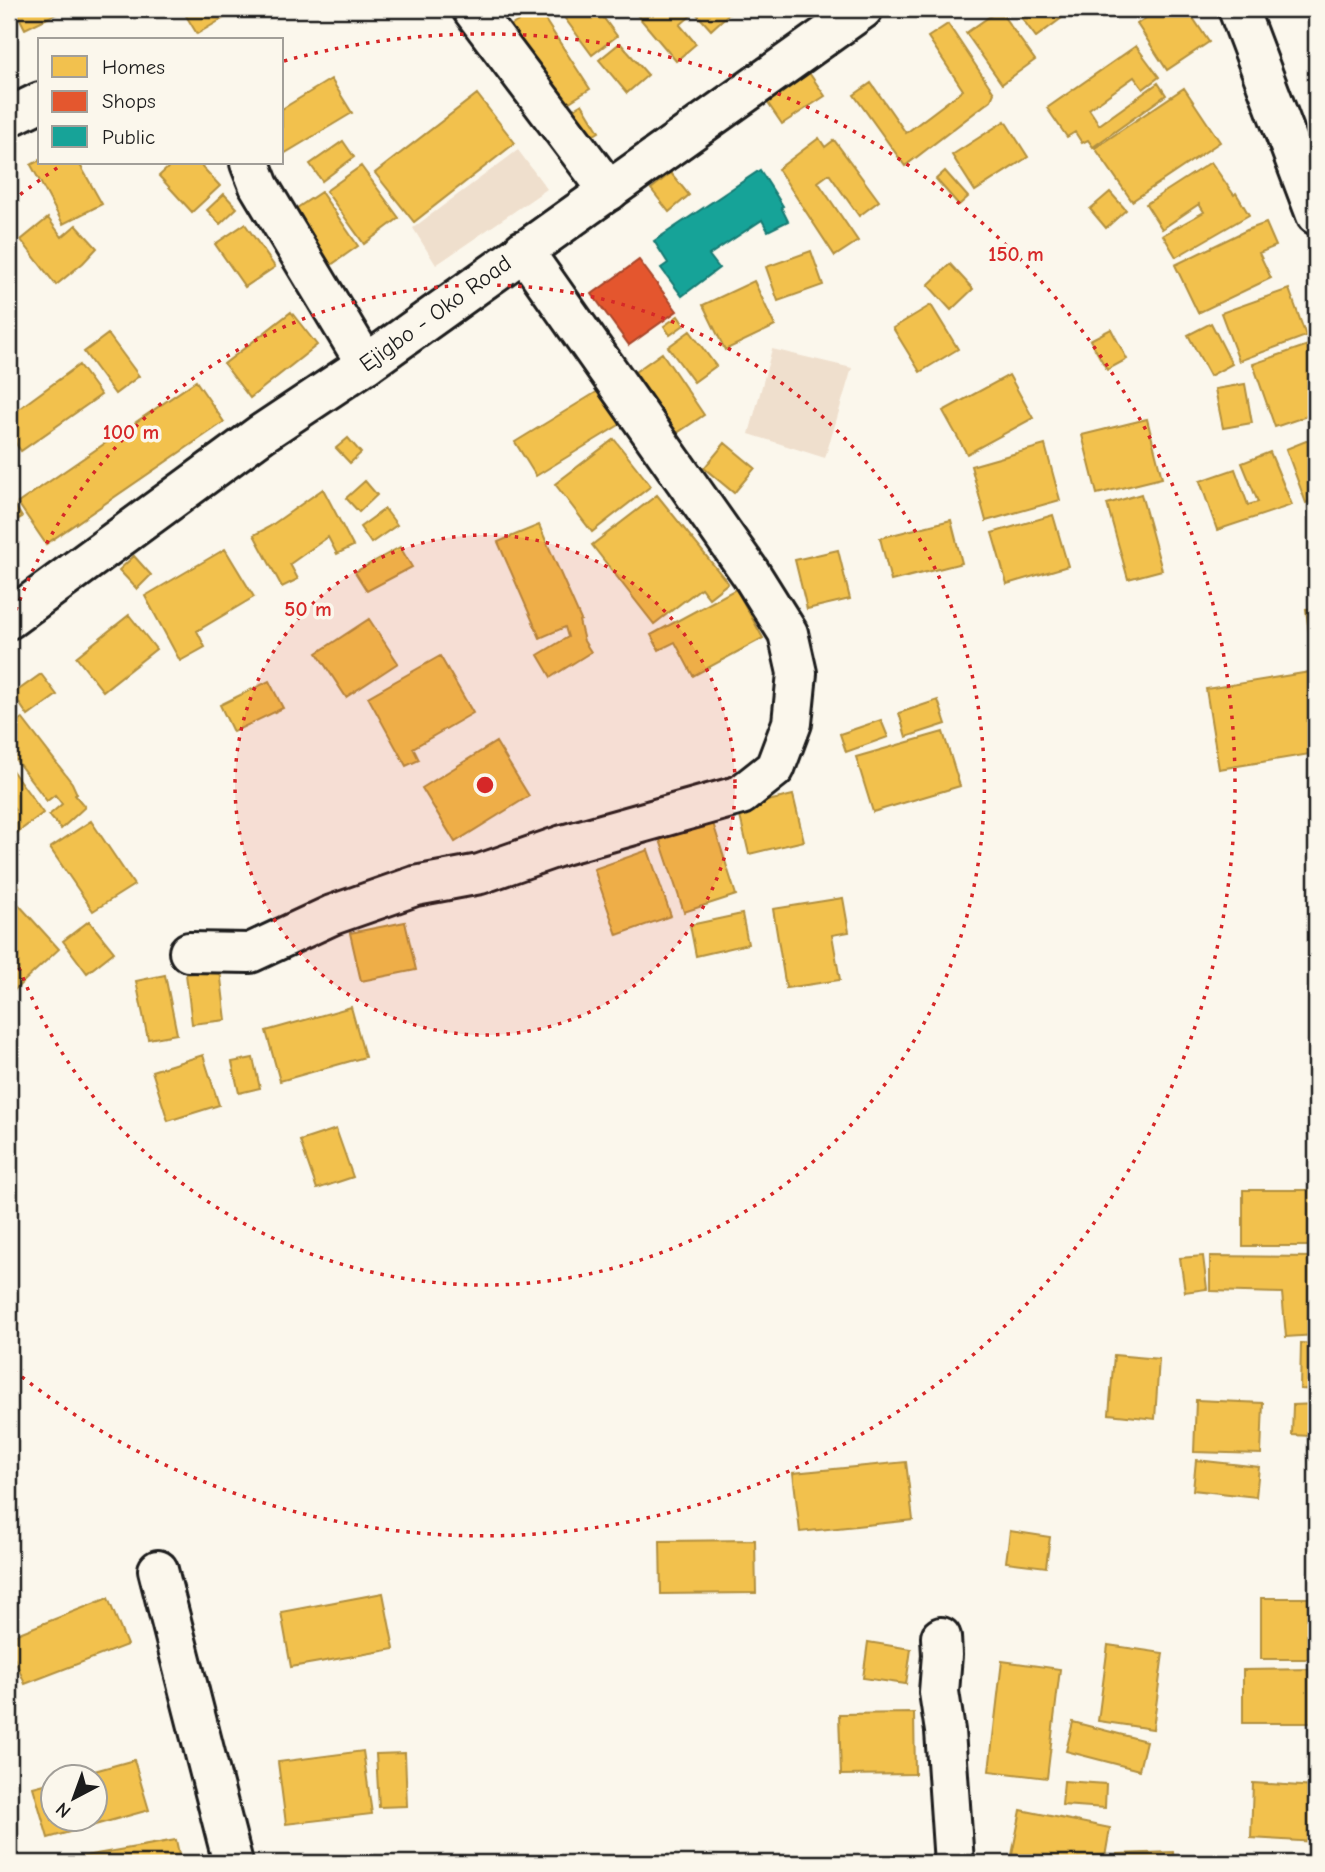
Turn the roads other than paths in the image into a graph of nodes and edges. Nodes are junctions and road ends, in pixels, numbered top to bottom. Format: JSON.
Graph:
{"nodes":[{"id":1,"x":472,"y":9,"type":"edge"},
{"id":2,"x":863,"y":9,"type":"edge"},
{"id":3,"x":1238,"y":9,"type":"edge"},
{"id":4,"x":38,"y":103,"type":"edge"},
{"id":5,"x":9,"y":117,"type":"edge"},
{"id":6,"x":250,"y":164,"type":"edge"},
{"id":7,"x":609,"y":191,"type":"junction"},
{"id":8,"x":1316,"y":215,"type":"edge"},
{"id":9,"x":523,"y":250,"type":"junction"},
{"id":10,"x":366,"y":364,"type":"junction"},
{"id":11,"x":9,"y":619,"type":"edge"},
{"id":12,"x":189,"y":952,"type":"dead end"},
{"id":13,"x":158,"y":1570,"type":"dead end"},
{"id":14,"x":941,"y":1637,"type":"dead end"},
{"id":15,"x":233,"y":1863,"type":"edge"},
{"id":16,"x":954,"y":1863,"type":"edge"}],
"edges":[{"from":1,"to":7,"type":"street"},
{"from":2,"to":7,"type":"street","name":"Ejigbo - Oko Road"},
{"from":3,"to":8,"type":"street"},
{"from":4,"to":5,"type":"street"},
{"from":6,"to":10,"type":"street"},
{"from":7,"to":9,"type":"street","name":"Ejigbo - Oko Road"},
{"from":9,"to":10,"type":"street","name":"Ejigbo - Oko Road"},
{"from":9,"to":12,"type":"street"},
{"from":10,"to":11,"type":"street","name":"Ejigbo - Oko Road"},
{"from":13,"to":15,"type":"street"},
{"from":14,"to":16,"type":"street"}]}
